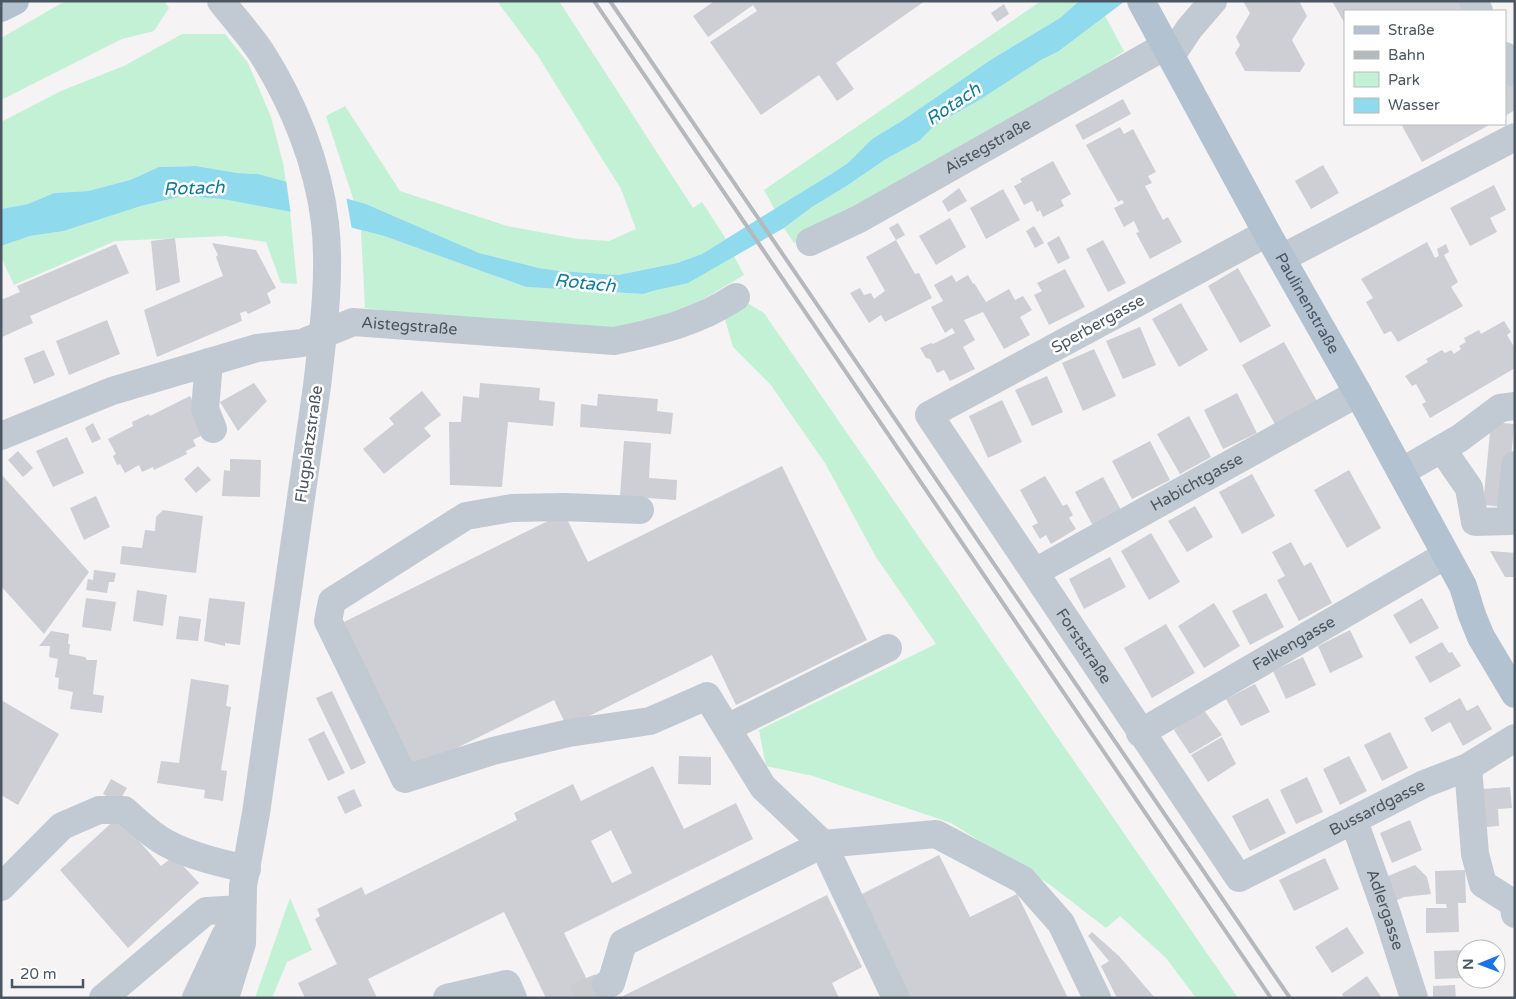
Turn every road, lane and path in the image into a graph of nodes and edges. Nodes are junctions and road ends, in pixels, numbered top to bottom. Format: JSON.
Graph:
{"nodes":[{"id":1,"x":14,"y":1,"type":"edge"},
{"id":2,"x":221,"y":1,"type":"edge"},
{"id":3,"x":1213,"y":1,"type":"edge"},
{"id":4,"x":1,"y":8,"type":"edge"},
{"id":5,"x":1146,"y":11,"type":"edge"},
{"id":6,"x":1168,"y":51,"type":"junction"},
{"id":7,"x":1506,"y":58,"type":"edge"},
{"id":8,"x":1515,"y":74,"type":"edge"},
{"id":9,"x":1515,"y":137,"type":"edge"},
{"id":10,"x":1267,"y":232,"type":"junction"},
{"id":11,"x":810,"y":242,"type":"dead end"},
{"id":12,"x":1282,"y":258,"type":"junction"},
{"id":13,"x":736,"y":297,"type":"dead end"},
{"id":14,"x":322,"y":334,"type":"junction"},
{"id":15,"x":209,"y":362,"type":"junction"},
{"id":16,"x":1358,"y":393,"type":"junction"},
{"id":17,"x":1515,"y":406,"type":"edge"},
{"id":18,"x":929,"y":415,"type":"joint"},
{"id":19,"x":213,"y":429,"type":"dead end"},
{"id":20,"x":1,"y":436,"type":"edge"},
{"id":21,"x":1442,"y":449,"type":"junction"},
{"id":22,"x":1515,"y":465,"type":"edge"},
{"id":23,"x":1401,"y":472,"type":"junction"},
{"id":24,"x":640,"y":510,"type":"dead end"},
{"id":25,"x":1446,"y":555,"type":"junction"},
{"id":26,"x":1035,"y":572,"type":"junction"},
{"id":27,"x":1463,"y":586,"type":"junction"},
{"id":28,"x":888,"y":648,"type":"dead end"},
{"id":29,"x":1515,"y":658,"type":"edge"},
{"id":30,"x":1515,"y":694,"type":"edge"},
{"id":31,"x":727,"y":728,"type":"junction"},
{"id":32,"x":1140,"y":733,"type":"junction"},
{"id":33,"x":1515,"y":738,"type":"edge"},
{"id":34,"x":1468,"y":766,"type":"junction"},
{"id":35,"x":1354,"y":821,"type":"junction"},
{"id":36,"x":823,"y":844,"type":"junction"},
{"id":37,"x":246,"y":869,"type":"junction"},
{"id":38,"x":1239,"y":878,"type":"joint"},
{"id":39,"x":1,"y":887,"type":"edge"},
{"id":40,"x":242,"y":909,"type":"junction"},
{"id":41,"x":1515,"y":914,"type":"edge"},
{"id":42,"x":606,"y":985,"type":"tunnel mouth"},
{"id":43,"x":103,"y":998,"type":"edge"},
{"id":44,"x":196,"y":998,"type":"edge"},
{"id":45,"x":225,"y":998,"type":"edge"},
{"id":46,"x":446,"y":998,"type":"edge"},
{"id":47,"x":513,"y":998,"type":"edge"},
{"id":48,"x":896,"y":998,"type":"edge"},
{"id":49,"x":1097,"y":998,"type":"edge"},
{"id":50,"x":1414,"y":998,"type":"edge"}],
"edges":[{"from":1,"to":4,"type":"main road"},
{"from":2,"to":14,"type":"street","name":"Flugplatzstraße"},
{"from":3,"to":6,"type":"street"},
{"from":5,"to":6,"type":"main road","name":"Paulinenstraße"},
{"from":6,"to":10,"type":"main road","name":"Paulinenstraße"},
{"from":6,"to":11,"type":"street","name":"Aistegstraße"},
{"from":7,"to":8,"type":"street"},
{"from":9,"to":12,"type":"street"},
{"from":10,"to":12,"type":"main road","name":"Paulinenstraße"},
{"from":10,"to":18,"type":"street","name":"Sperbergasse"},
{"from":12,"to":16,"type":"main road","name":"Paulinenstraße"},
{"from":13,"to":14,"type":"street","name":"Aistegstraße"},
{"from":14,"to":15,"type":"street","name":"Aistegstraße"},
{"from":14,"to":37,"type":"street","name":"Flugplatzstraße"},
{"from":15,"to":19,"type":"street"},
{"from":15,"to":20,"type":"street","name":"Aistegstraße"},
{"from":16,"to":23,"type":"main road","name":"Paulinenstraße"},
{"from":16,"to":26,"type":"street","name":"Habichtgasse"},
{"from":17,"to":21,"type":"street"},
{"from":18,"to":26,"type":"street","name":"Forststraße"},
{"from":21,"to":22,"type":"street"},
{"from":21,"to":23,"type":"street"},
{"from":23,"to":25,"type":"main road","name":"Paulinenstraße"},
{"from":24,"to":31,"type":"street"},
{"from":25,"to":27,"type":"main road","name":"Paulinenstraße"},
{"from":25,"to":32,"type":"street","name":"Falkengasse"},
{"from":26,"to":32,"type":"street","name":"Forststraße"},
{"from":27,"to":29,"type":"main road","name":"Paulinenstraße"},
{"from":27,"to":30,"type":"main road","name":"Paulinenstraße"},
{"from":28,"to":31,"type":"street"},
{"from":31,"to":36,"type":"street"},
{"from":32,"to":38,"type":"street","name":"Forststraße"},
{"from":33,"to":34,"type":"street","name":"Bussardgasse"},
{"from":34,"to":35,"type":"street","name":"Bussardgasse"},
{"from":34,"to":41,"type":"street"},
{"from":35,"to":38,"type":"street","name":"Bussardgasse"},
{"from":35,"to":50,"type":"street","name":"Adlergasse"},
{"from":36,"to":42,"type":"street"},
{"from":36,"to":48,"type":"street"},
{"from":36,"to":49,"type":"street"},
{"from":37,"to":39,"type":"street"},
{"from":37,"to":40,"type":"street","name":"Flugplatzstraße"},
{"from":40,"to":43,"type":"street"},
{"from":40,"to":44,"type":"street","name":"Flugplatzstraße"},
{"from":40,"to":45,"type":"street","name":"Flugplatzstraße"},
{"from":46,"to":47,"type":"street"}]}
